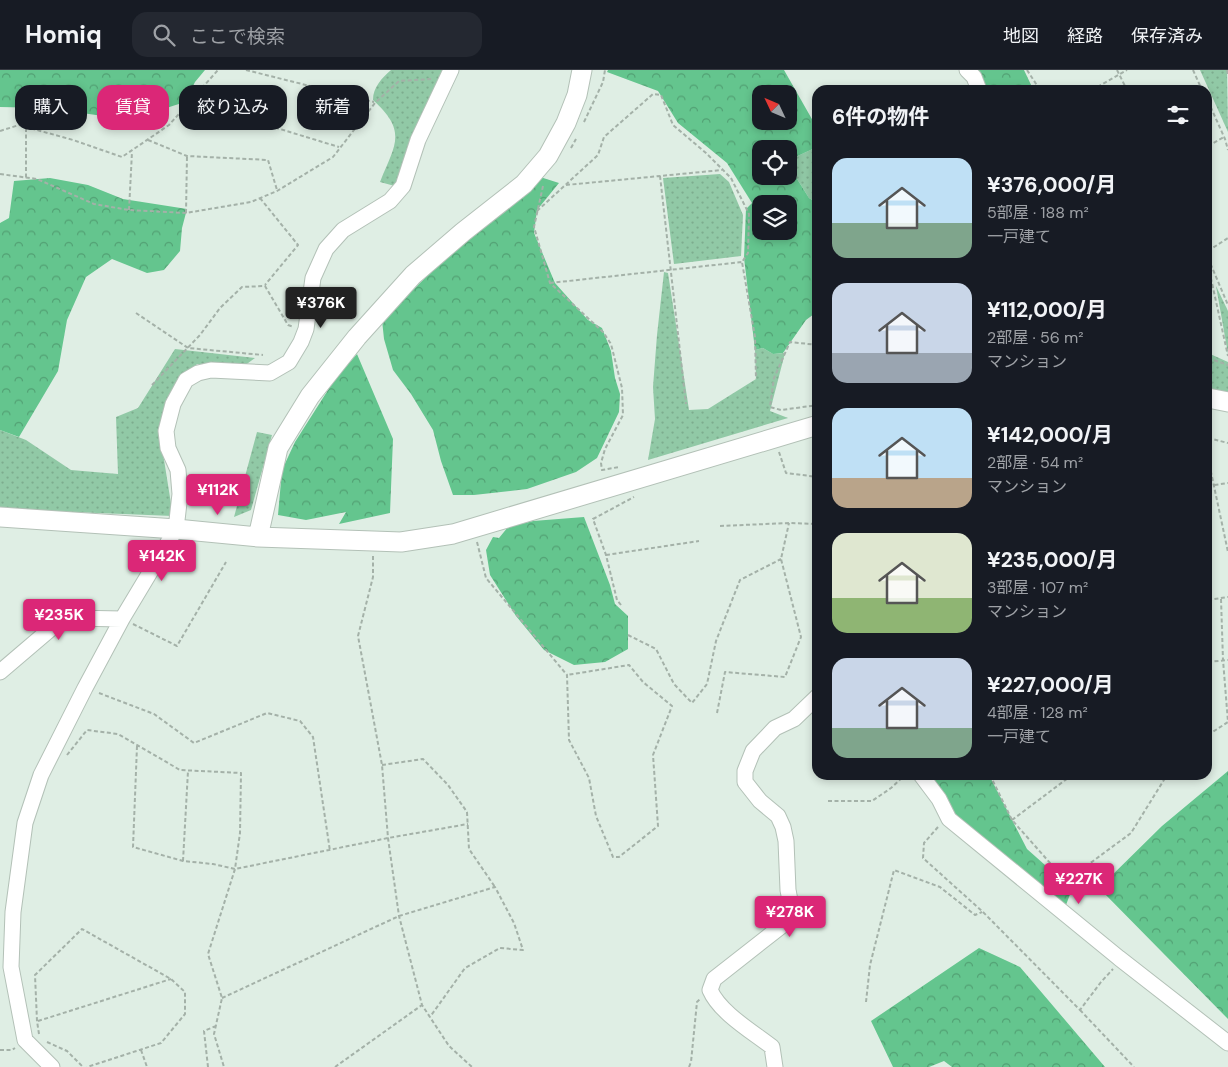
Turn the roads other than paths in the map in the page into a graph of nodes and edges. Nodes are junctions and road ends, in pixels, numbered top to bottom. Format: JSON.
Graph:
{"nodes":[{"id":1,"x":582,"y":70,"type":"edge"},
{"id":2,"x":967,"y":70,"type":"edge"},
{"id":3,"x":450,"y":74,"type":"edge"},
{"id":4,"x":977,"y":85,"type":"edge"},
{"id":5,"x":1212,"y":399,"type":"edge"},
{"id":6,"x":1228,"y":402,"type":"edge"},
{"id":7,"x":812,"y":427,"type":"edge"},
{"id":8,"x":0,"y":517,"type":"edge"},
{"id":9,"x":176,"y":529,"type":"junction"},
{"id":10,"x":258,"y":537,"type":"junction"},
{"id":11,"x":122,"y":619,"type":"junction"},
{"id":12,"x":0,"y":672,"type":"edge"},
{"id":13,"x":812,"y":702,"type":"edge"},
{"id":14,"x":925,"y":780,"type":"edge"},
{"id":15,"x":1228,"y":1044,"type":"edge"},
{"id":16,"x":52,"y":1067,"type":"edge"},
{"id":17,"x":775,"y":1067,"type":"edge"}],
"edges":[{"from":1,"to":10,"type":"street"},
{"from":2,"to":4,"type":"street"},
{"from":3,"to":9,"type":"street"},
{"from":5,"to":6,"type":"street"},
{"from":7,"to":10,"type":"street"},
{"from":8,"to":9,"type":"street"},
{"from":9,"to":10,"type":"street"},
{"from":9,"to":11,"type":"street"},
{"from":11,"to":12,"type":"street"},
{"from":11,"to":16,"type":"street"},
{"from":13,"to":17,"type":"street"},
{"from":14,"to":15,"type":"street"}]}
